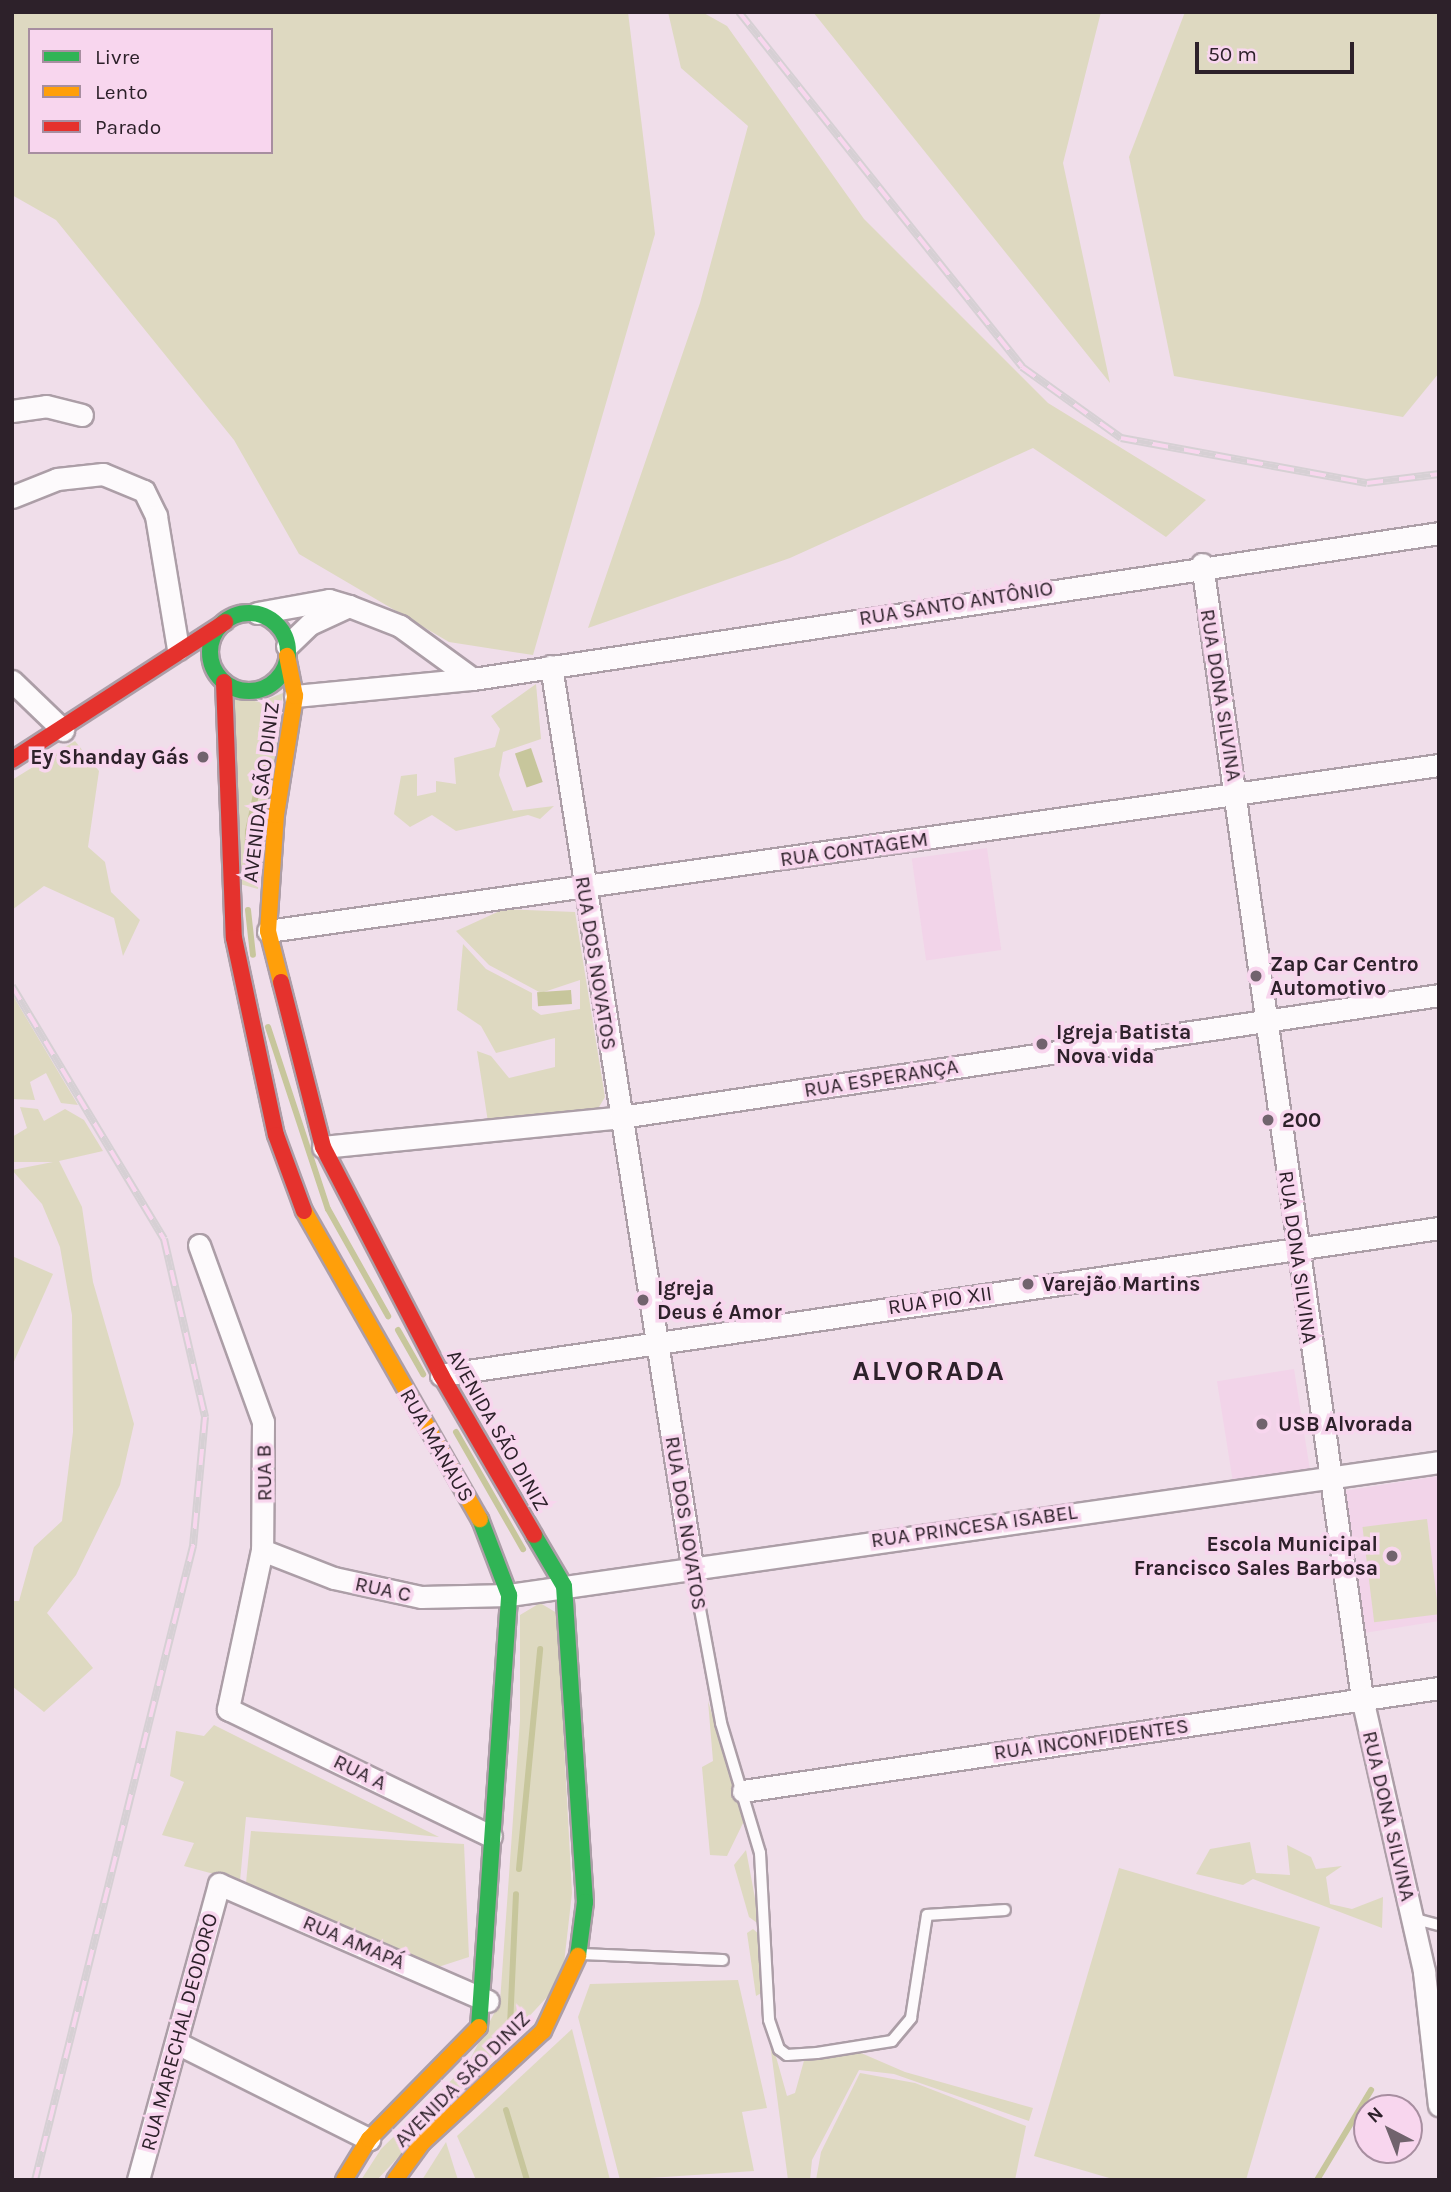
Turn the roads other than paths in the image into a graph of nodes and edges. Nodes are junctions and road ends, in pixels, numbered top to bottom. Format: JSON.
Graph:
{"nodes":[{"id":1,"x":12,"y":411,"type":"edge"},
{"id":2,"x":82,"y":415,"type":"dead end"},
{"id":3,"x":12,"y":497,"type":"edge"},
{"id":4,"x":1439,"y":533,"type":"edge"},
{"id":5,"x":1202,"y":564,"type":"junction"},
{"id":6,"x":349,"y":606,"type":"junction"},
{"id":7,"x":257,"y":614,"type":"junction"},
{"id":8,"x":225,"y":622,"type":"junction"},
{"id":9,"x":178,"y":649,"type":"junction"},
{"id":10,"x":287,"y":651,"type":"junction"},
{"id":11,"x":159,"y":661,"type":"junction"},
{"id":12,"x":551,"y":666,"type":"junction"},
{"id":13,"x":220,"y":678,"type":"junction"},
{"id":14,"x":474,"y":679,"type":"junction"},
{"id":15,"x":12,"y":681,"type":"edge"},
{"id":16,"x":295,"y":696,"type":"junction"},
{"id":17,"x":63,"y":730,"type":"junction"},
{"id":18,"x":12,"y":760,"type":"edge"},
{"id":19,"x":1439,"y":765,"type":"edge"},
{"id":20,"x":1236,"y":793,"type":"junction"},
{"id":21,"x":584,"y":889,"type":"junction"},
{"id":22,"x":268,"y":931,"type":"junction"},
{"id":23,"x":1439,"y":995,"type":"edge"},
{"id":24,"x":1266,"y":1020,"type":"junction"},
{"id":25,"x":621,"y":1117,"type":"junction"},
{"id":26,"x":323,"y":1147,"type":"junction"},
{"id":27,"x":1439,"y":1228,"type":"edge"},
{"id":28,"x":199,"y":1245,"type":"dead end"},
{"id":29,"x":1296,"y":1248,"type":"junction"},
{"id":30,"x":657,"y":1341,"type":"junction"},
{"id":31,"x":441,"y":1374,"type":"junction"},
{"id":32,"x":1439,"y":1462,"type":"edge"},
{"id":33,"x":1329,"y":1477,"type":"junction"},
{"id":34,"x":262,"y":1550,"type":"junction"},
{"id":35,"x":692,"y":1565,"type":"junction"},
{"id":36,"x":564,"y":1586,"type":"junction"},
{"id":37,"x":509,"y":1595,"type":"junction"},
{"id":38,"x":1439,"y":1688,"type":"edge"},
{"id":39,"x":1362,"y":1698,"type":"junction"},
{"id":40,"x":228,"y":1709,"type":"joint"},
{"id":41,"x":743,"y":1791,"type":"junction"},
{"id":42,"x":491,"y":1836,"type":"junction"},
{"id":43,"x":219,"y":1884,"type":"joint"},
{"id":44,"x":1005,"y":1910,"type":"dead end"},
{"id":45,"x":1412,"y":1918,"type":"junction"},
{"id":46,"x":1439,"y":1925,"type":"edge"},
{"id":47,"x":579,"y":1954,"type":"junction"},
{"id":48,"x":723,"y":1960,"type":"dead end"},
{"id":49,"x":488,"y":2001,"type":"junction"},
{"id":50,"x":177,"y":2043,"type":"junction"},
{"id":51,"x":1439,"y":2105,"type":"edge"},
{"id":52,"x":369,"y":2138,"type":"junction"},
{"id":53,"x":138,"y":2180,"type":"edge"},
{"id":54,"x":344,"y":2180,"type":"edge"},
{"id":55,"x":395,"y":2180,"type":"edge"}],
"edges":[{"from":1,"to":2,"type":"street"},
{"from":3,"to":9,"type":"street"},
{"from":4,"to":5,"type":"street","name":"RUA SANTO ANTÔNIO"},
{"from":5,"to":12,"type":"street","name":"RUA SANTO ANTÔNIO"},
{"from":5,"to":20,"type":"street","name":"RUA DONA SILVINA"},
{"from":6,"to":7,"type":"street"},
{"from":6,"to":10,"type":"street"},
{"from":6,"to":14,"type":"street"},
{"from":7,"to":8,"type":"street"},
{"from":7,"to":10,"type":"street"},
{"from":8,"to":9,"type":"street"},
{"from":8,"to":13,"type":"street"},
{"from":9,"to":11,"type":"street"},
{"from":10,"to":13,"type":"street"},
{"from":10,"to":16,"type":"street","name":"AVENIDA SÃO DINIZ"},
{"from":11,"to":13,"type":"street"},
{"from":11,"to":17,"type":"street"},
{"from":12,"to":14,"type":"street","name":"RUA SANTO ANTÔNIO"},
{"from":12,"to":21,"type":"street","name":"RUA DOS NOVATOS"},
{"from":13,"to":37,"type":"street","name":"RUA MANAUS"},
{"from":14,"to":16,"type":"street","name":"RUA SANTO ANTÔNIO"},
{"from":15,"to":17,"type":"street"},
{"from":16,"to":22,"type":"street","name":"AVENIDA SÃO DINIZ"},
{"from":17,"to":18,"type":"street"},
{"from":19,"to":20,"type":"street","name":"RUA CONTAGEM"},
{"from":20,"to":21,"type":"street","name":"RUA CONTAGEM"},
{"from":20,"to":24,"type":"street","name":"RUA DONA SILVINA"},
{"from":21,"to":22,"type":"street","name":"RUA CONTAGEM"},
{"from":21,"to":25,"type":"street","name":"RUA DOS NOVATOS"},
{"from":22,"to":26,"type":"street","name":"AVENIDA SÃO DINIZ"},
{"from":23,"to":24,"type":"street","name":"RUA ESPERANÇA"},
{"from":24,"to":25,"type":"street","name":"RUA ESPERANÇA"},
{"from":24,"to":29,"type":"street","name":"RUA DONA SILVINA"},
{"from":25,"to":26,"type":"street","name":"RUA ESPERANÇA"},
{"from":25,"to":30,"type":"street","name":"RUA DOS NOVATOS"},
{"from":26,"to":31,"type":"street","name":"AVENIDA SÃO DINIZ"},
{"from":27,"to":29,"type":"street","name":"RUA PIO XII"},
{"from":28,"to":34,"type":"street","name":"RUA B"},
{"from":29,"to":30,"type":"street","name":"RUA PIO XII"},
{"from":29,"to":33,"type":"street","name":"RUA DONA SILVINA"},
{"from":30,"to":31,"type":"street","name":"RUA PIO XII"},
{"from":30,"to":35,"type":"street","name":"RUA DOS NOVATOS"},
{"from":31,"to":36,"type":"street","name":"AVENIDA SÃO DINIZ"},
{"from":32,"to":33,"type":"street","name":"RUA PRINCESA ISABEL"},
{"from":33,"to":35,"type":"street","name":"RUA PRINCESA ISABEL"},
{"from":33,"to":39,"type":"street","name":"RUA DONA SILVINA"},
{"from":34,"to":37,"type":"street","name":"RUA C"},
{"from":34,"to":40,"type":"street","name":"RUA B"},
{"from":35,"to":36,"type":"street","name":"RUA PRINCESA ISABEL"},
{"from":35,"to":41,"type":"lane","name":"RUA DOS NOVATOS"},
{"from":36,"to":37,"type":"street","name":"RUA PRINCESA ISABEL"},
{"from":36,"to":47,"type":"street","name":"AVENIDA SÃO DINIZ"},
{"from":37,"to":42,"type":"street","name":"RUA MANAUS"},
{"from":38,"to":39,"type":"street","name":"RUA INCONFIDENTES"},
{"from":39,"to":41,"type":"street","name":"RUA INCONFIDENTES"},
{"from":39,"to":45,"type":"street","name":"RUA DONA SILVINA"},
{"from":40,"to":42,"type":"street","name":"RUA A"},
{"from":41,"to":44,"type":"lane","name":"RUA DOS NOVATOS"},
{"from":42,"to":49,"type":"street","name":"RUA MANAUS"},
{"from":43,"to":49,"type":"street","name":"RUA AMAPÁ"},
{"from":43,"to":50,"type":"street","name":"RUA MARECHAL DEODORO"},
{"from":45,"to":46,"type":"lane"},
{"from":45,"to":51,"type":"street","name":"RUA DONA SILVINA"},
{"from":47,"to":48,"type":"lane"},
{"from":47,"to":55,"type":"street","name":"AVENIDA SÃO DINIZ"},
{"from":49,"to":52,"type":"street","name":"RUA MANAUS"},
{"from":50,"to":52,"type":"street"},
{"from":50,"to":53,"type":"street","name":"RUA MARECHAL DEODORO"},
{"from":52,"to":54,"type":"street","name":"RUA MANAUS"}]}
